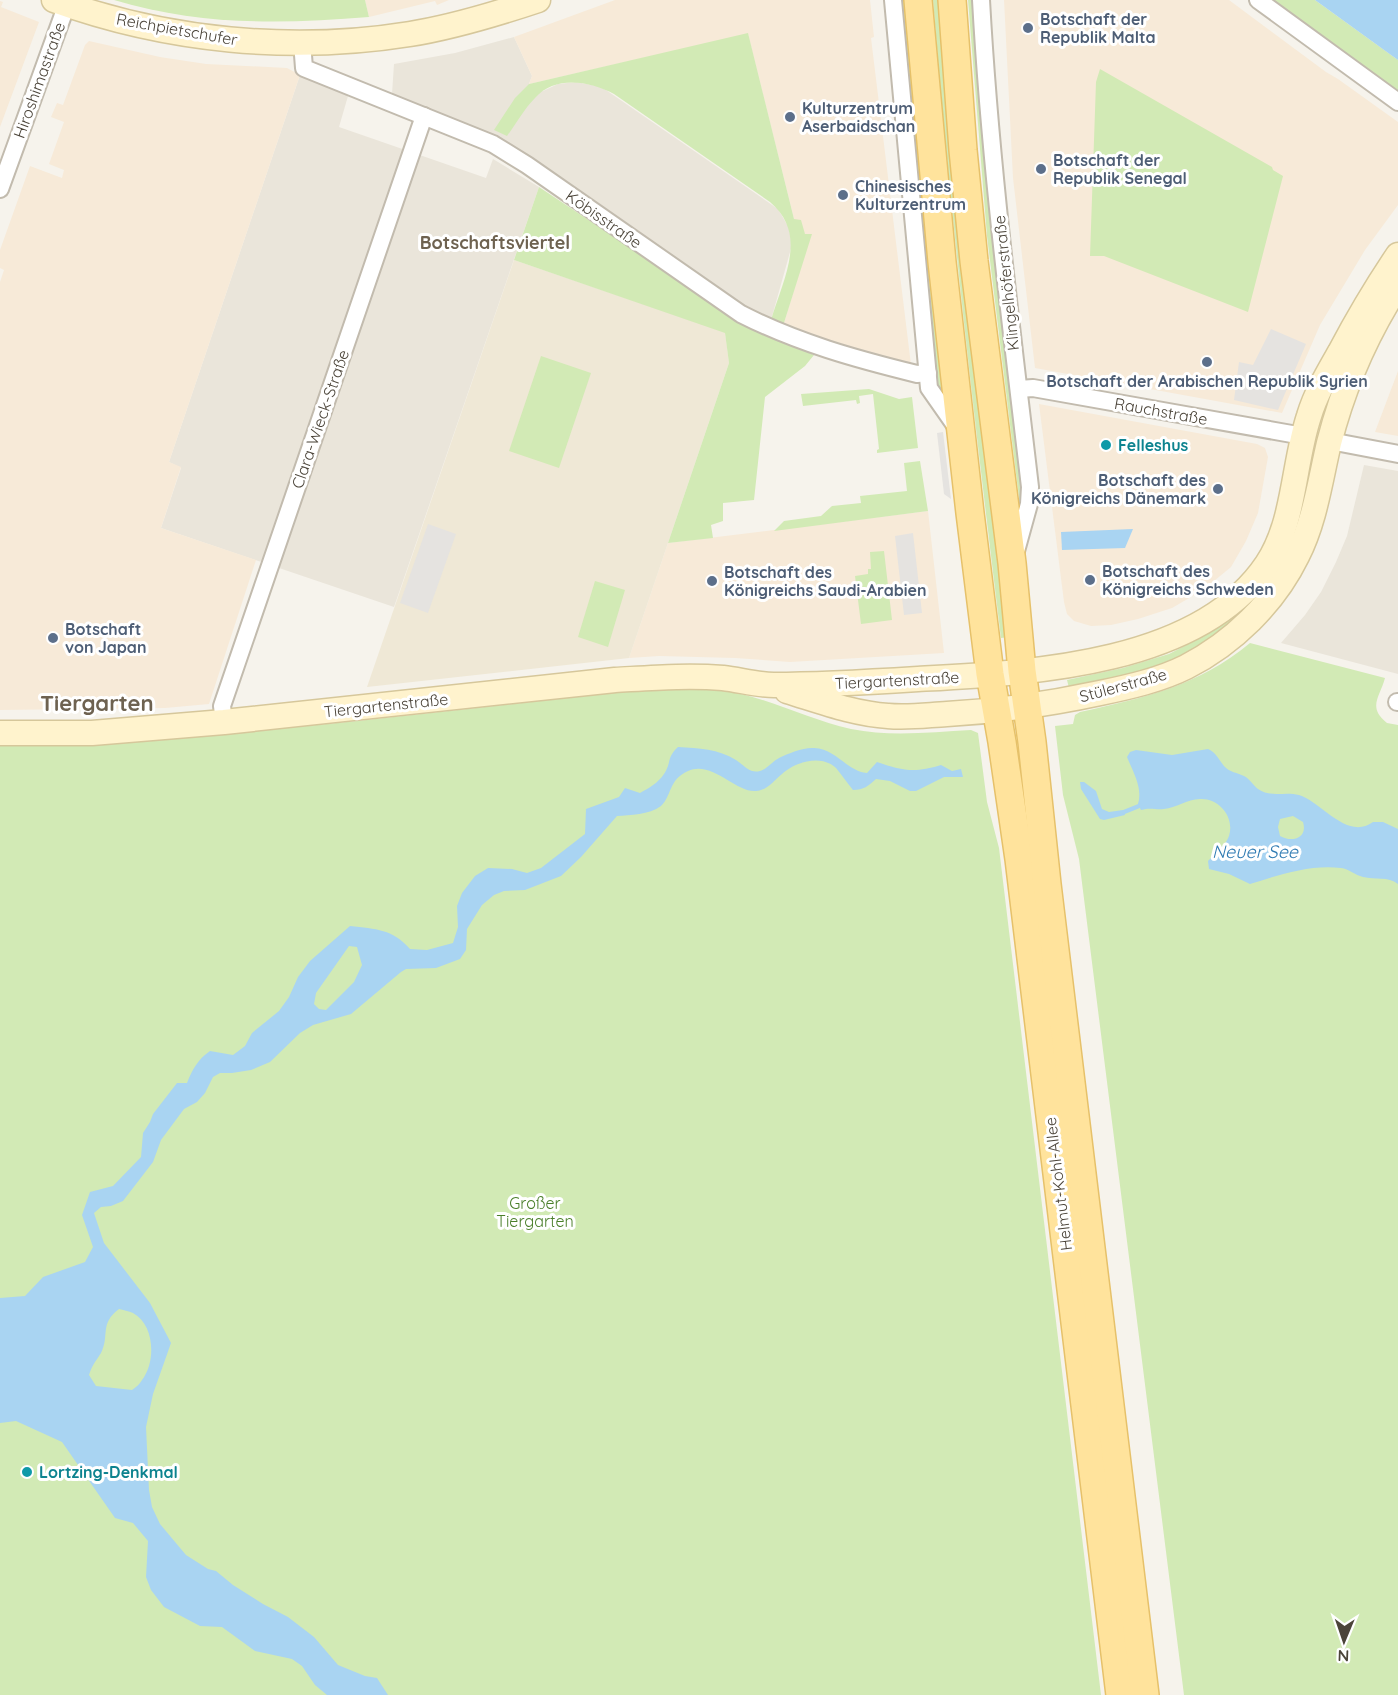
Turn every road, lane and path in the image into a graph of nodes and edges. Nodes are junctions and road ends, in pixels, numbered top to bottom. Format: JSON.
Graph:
{"nodes":[{"id":1,"x":538,"y":0,"type":"edge"},
{"id":2,"x":893,"y":0,"type":"edge"},
{"id":3,"x":918,"y":0,"type":"edge"},
{"id":4,"x":952,"y":0,"type":"edge"},
{"id":5,"x":981,"y":0,"type":"edge"},
{"id":6,"x":1258,"y":0,"type":"edge"},
{"id":7,"x":61,"y":2,"type":"edge"},
{"id":8,"x":302,"y":42,"type":"junction"},
{"id":9,"x":1398,"y":102,"type":"edge"},
{"id":10,"x":424,"y":116,"type":"junction"},
{"id":11,"x":0,"y":189,"type":"edge"},
{"id":12,"x":1398,"y":255,"type":"edge"},
{"id":13,"x":1398,"y":285,"type":"edge"},
{"id":14,"x":928,"y":372,"type":"junction"},
{"id":15,"x":1018,"y":389,"type":"junction"},
{"id":16,"x":963,"y":436,"type":"junction"},
{"id":17,"x":1303,"y":436,"type":"junction"},
{"id":18,"x":1330,"y":441,"type":"junction"},
{"id":19,"x":1398,"y":453,"type":"edge"},
{"id":20,"x":1012,"y":563,"type":"junction"},
{"id":21,"x":1022,"y":671,"type":"junction"},
{"id":22,"x":990,"y":674,"type":"junction"},
{"id":23,"x":771,"y":685,"type":"junction"},
{"id":24,"x":1027,"y":708,"type":"junction"},
{"id":25,"x":996,"y":711,"type":"junction"},
{"id":26,"x":224,"y":722,"type":"junction"},
{"id":27,"x":0,"y":733,"type":"edge"},
{"id":28,"x":1120,"y":1695,"type":"edge"},
{"id":29,"x":1145,"y":1695,"type":"edge"}],
"edges":[{"from":1,"to":8,"type":"main road","name":"Reichpietschufer"},
{"from":2,"to":14,"type":"street"},
{"from":3,"to":16,"type":"main road"},
{"from":4,"to":20,"type":"main road","name":"Klingelhöferstraße"},
{"from":5,"to":15,"type":"street","name":"Klingelhöferstraße"},
{"from":6,"to":9,"type":"street"},
{"from":7,"to":8,"type":"main road","name":"Reichpietschufer"},
{"from":7,"to":11,"type":"street","name":"Hiroshimastraße"},
{"from":8,"to":10,"type":"street","name":"Köbisstraße"},
{"from":10,"to":14,"type":"street","name":"Köbisstraße"},
{"from":10,"to":26,"type":"street","name":"Clara-Wieck-Straße"},
{"from":12,"to":17,"type":"main road","name":"Stülerstraße"},
{"from":13,"to":18,"type":"main road","name":"Stülerstraße"},
{"from":14,"to":16,"type":"street"},
{"from":15,"to":17,"type":"street","name":"Rauchstraße"},
{"from":15,"to":20,"type":"street","name":"Klingelhöferstraße"},
{"from":16,"to":22,"type":"main road"},
{"from":17,"to":18,"type":"main road"},
{"from":17,"to":21,"type":"main road","name":"Stülerstraße"},
{"from":18,"to":19,"type":"street"},
{"from":18,"to":24,"type":"main road","name":"Stülerstraße"},
{"from":20,"to":21,"type":"main road","name":"Klingelhöferstraße"},
{"from":21,"to":22,"type":"main road","name":"Tiergartenstraße"},
{"from":21,"to":24,"type":"main road","name":"Klingelhöferstraße"},
{"from":22,"to":23,"type":"main road","name":"Tiergartenstraße"},
{"from":22,"to":25,"type":"main road","name":"Helmut-Kohl-Allee"},
{"from":23,"to":25,"type":"main road","name":"Tiergartenstraße"},
{"from":23,"to":26,"type":"main road","name":"Tiergartenstraße"},
{"from":24,"to":25,"type":"main road","name":"Stülerstraße"},
{"from":24,"to":29,"type":"main road","name":"Helmut-Kohl-Allee"},
{"from":25,"to":28,"type":"main road","name":"Helmut-Kohl-Allee"},
{"from":26,"to":27,"type":"main road","name":"Tiergartenstraße"}]}
